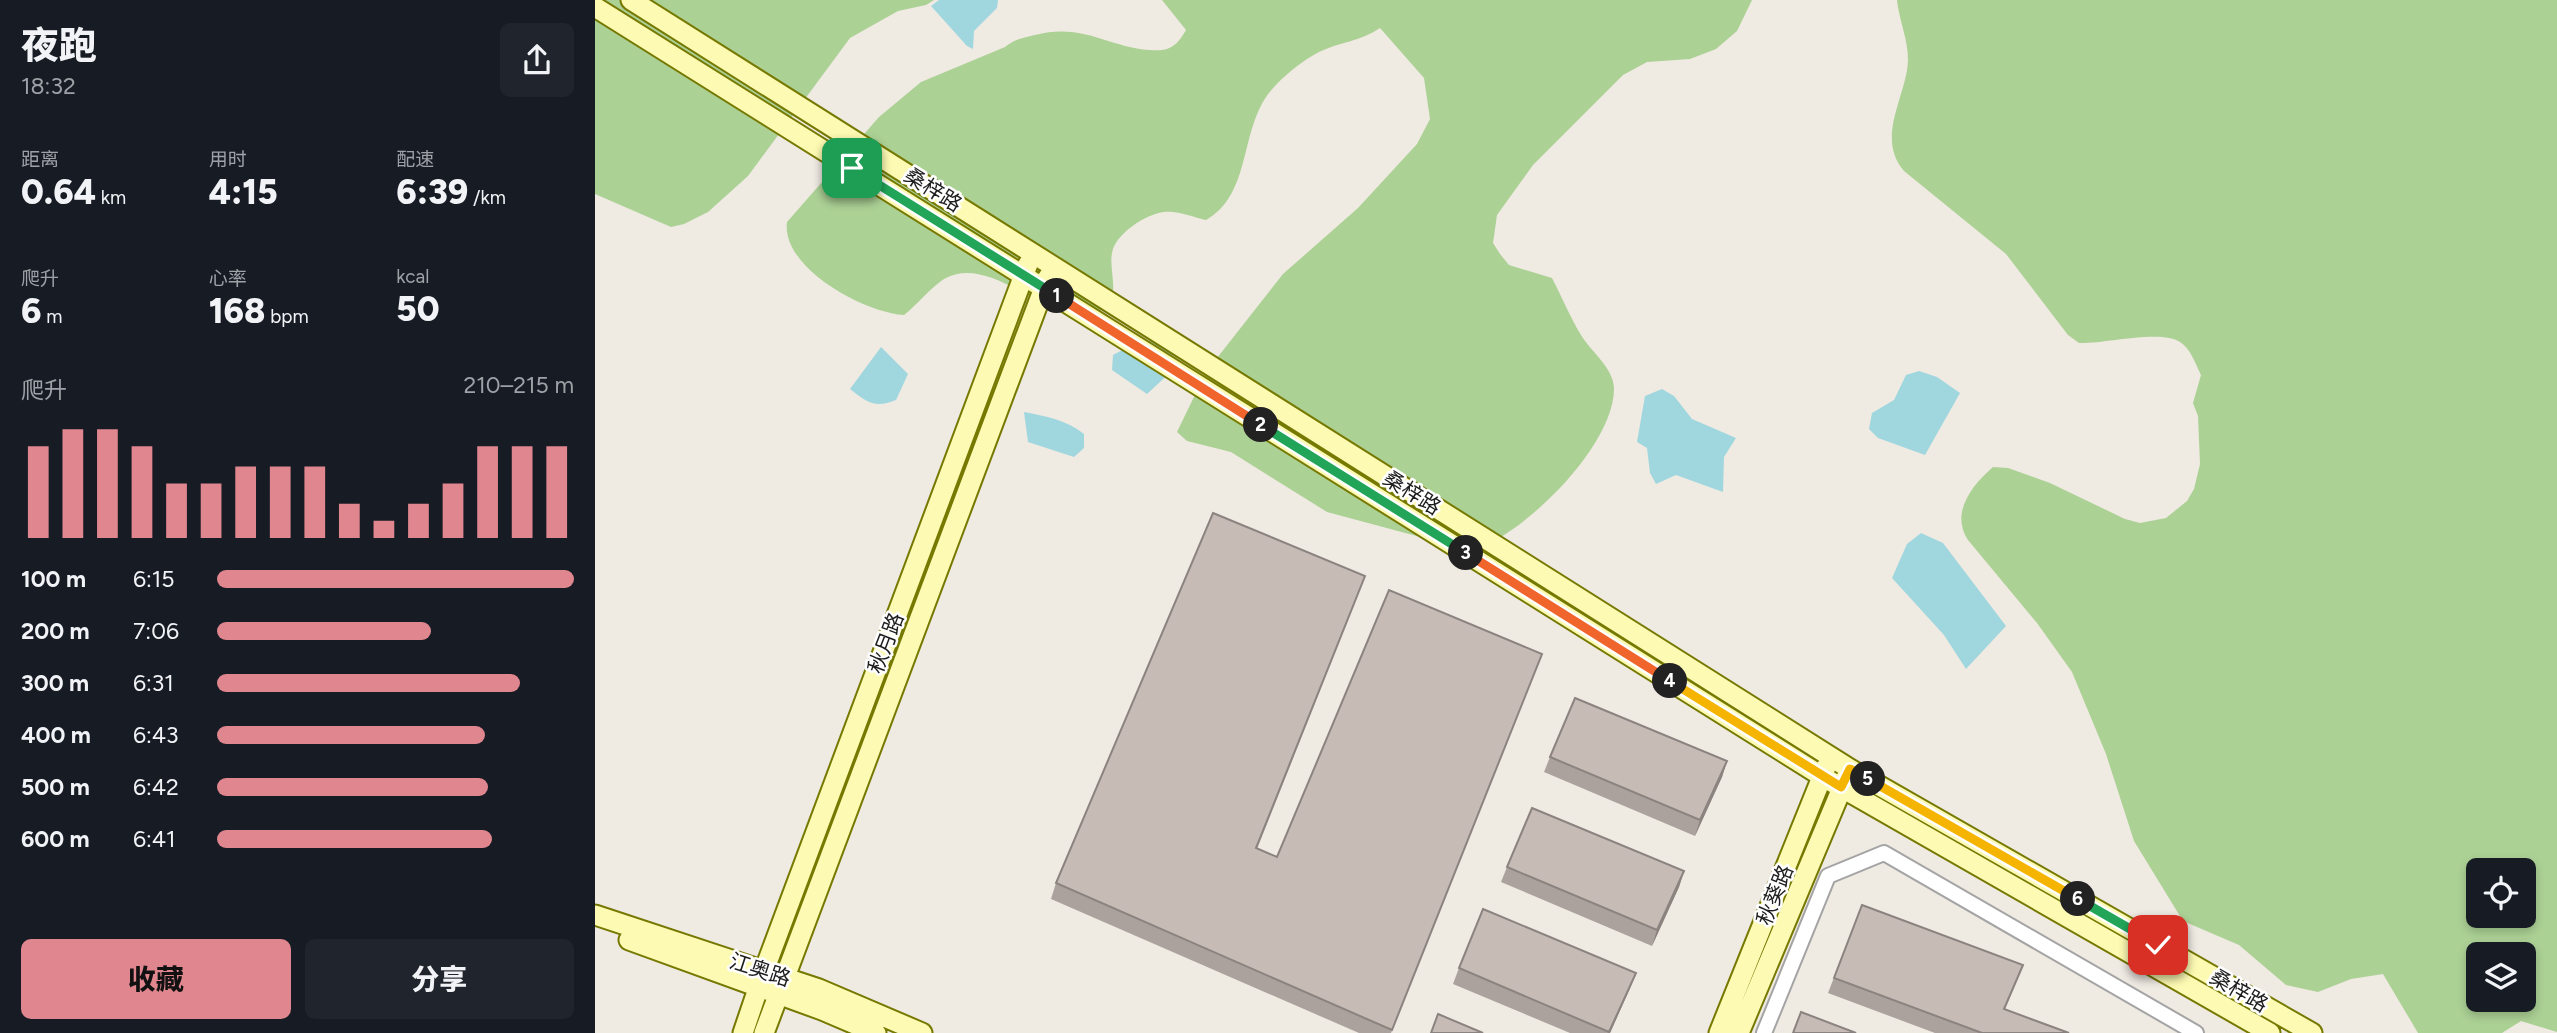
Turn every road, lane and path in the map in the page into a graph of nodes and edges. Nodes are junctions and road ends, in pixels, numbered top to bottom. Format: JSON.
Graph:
{"nodes":[{"id":1,"x":631,"y":0,"type":"edge"},
{"id":2,"x":595,"y":6,"type":"edge"},
{"id":3,"x":1032,"y":253,"type":"junction"},
{"id":4,"x":1053,"y":266,"type":"junction"},
{"id":5,"x":1024,"y":276,"type":"junction"},
{"id":6,"x":1043,"y":288,"type":"junction"},
{"id":7,"x":1831,"y":756,"type":"junction"},
{"id":8,"x":1850,"y":769,"type":"junction"},
{"id":9,"x":1822,"y":777,"type":"junction"},
{"id":10,"x":1841,"y":787,"type":"junction"},
{"id":11,"x":595,"y":915,"type":"edge"},
{"id":12,"x":595,"y":928,"type":"edge"},
{"id":13,"x":761,"y":979,"type":"junction"},
{"id":14,"x":781,"y":986,"type":"junction"},
{"id":15,"x":743,"y":1033,"type":"edge"},
{"id":16,"x":764,"y":1033,"type":"edge"},
{"id":17,"x":876,"y":1033,"type":"edge"},
{"id":18,"x":922,"y":1033,"type":"edge"},
{"id":19,"x":1719,"y":1033,"type":"edge"},
{"id":20,"x":1739,"y":1033,"type":"edge"},
{"id":21,"x":1764,"y":1033,"type":"edge"},
{"id":22,"x":2196,"y":1033,"type":"edge"},
{"id":23,"x":2270,"y":1033,"type":"edge"},
{"id":24,"x":2312,"y":1033,"type":"edge"}],
"edges":[{"from":1,"to":3,"type":"street","name":"桑梓路"},
{"from":2,"to":5,"type":"street","name":"桑梓路"},
{"from":3,"to":4,"type":"street","name":"桑梓路"},
{"from":3,"to":5,"type":"street","name":"秋月路"},
{"from":4,"to":6,"type":"street","name":"秋月路"},
{"from":4,"to":7,"type":"street","name":"桑梓路"},
{"from":5,"to":6,"type":"street","name":"桑梓路"},
{"from":5,"to":13,"type":"street","name":"秋月路"},
{"from":6,"to":9,"type":"street","name":"桑梓路"},
{"from":6,"to":14,"type":"street","name":"秋月路"},
{"from":7,"to":8,"type":"street","name":"桑梓路"},
{"from":7,"to":9,"type":"street","name":"秋葵路"},
{"from":8,"to":10,"type":"street","name":"秋葵路"},
{"from":8,"to":24,"type":"street","name":"桑梓路"},
{"from":9,"to":10,"type":"street","name":"桑梓路"},
{"from":9,"to":19,"type":"street","name":"秋葵路"},
{"from":10,"to":20,"type":"street","name":"秋葵路"},
{"from":10,"to":23,"type":"street","name":"桑梓路"},
{"from":11,"to":13,"type":"street","name":"江奥路"},
{"from":12,"to":13,"type":"street","name":"江奥路"},
{"from":13,"to":14,"type":"street","name":"江奥路"},
{"from":13,"to":15,"type":"street","name":"秋月路"},
{"from":14,"to":16,"type":"street","name":"秋月路"},
{"from":14,"to":17,"type":"street","name":"江奥路"},
{"from":14,"to":18,"type":"street","name":"江奥路"},
{"from":21,"to":22,"type":"street"}]}
